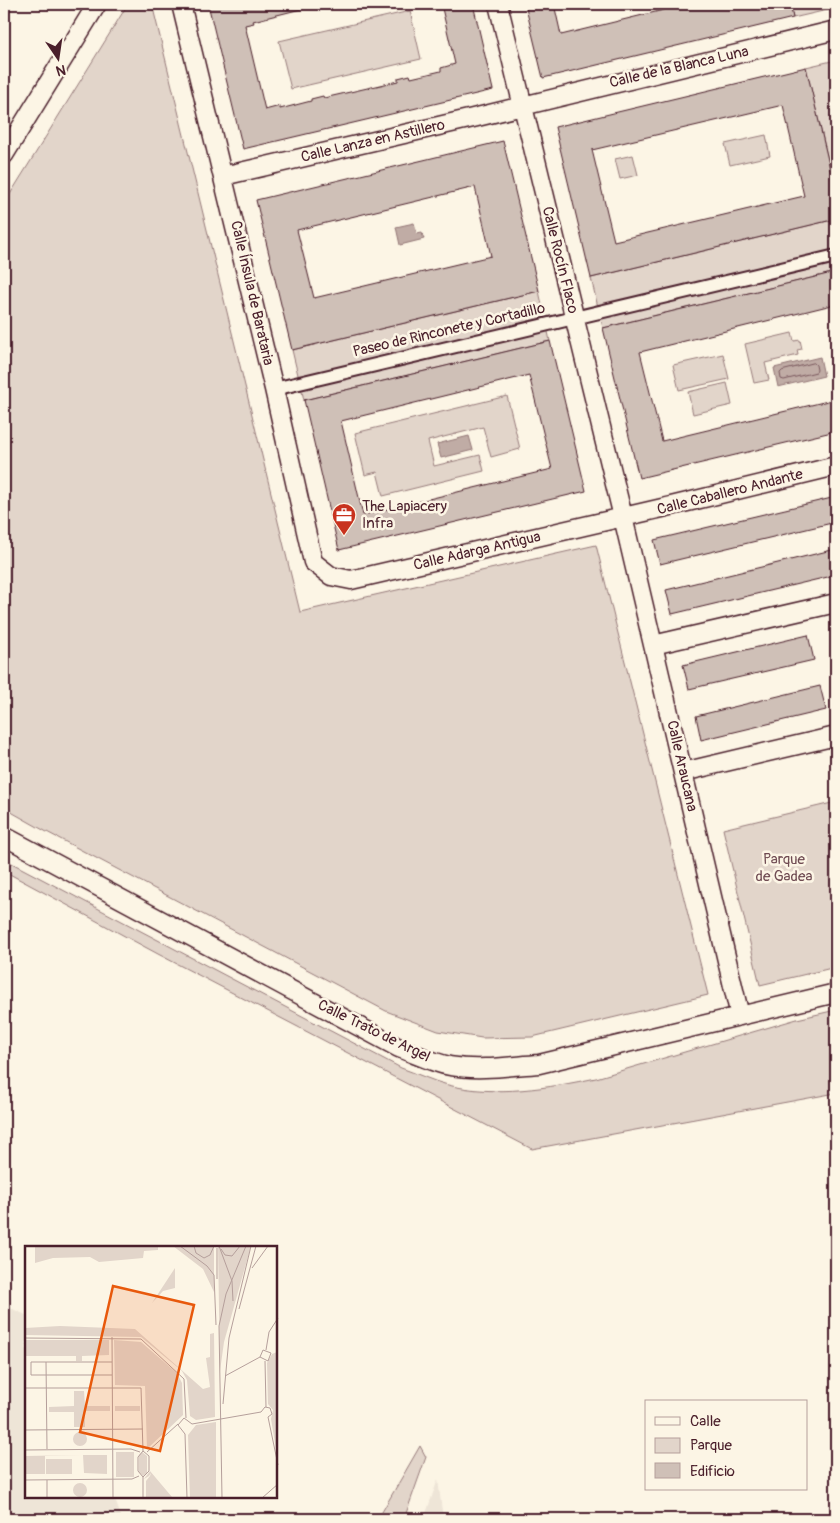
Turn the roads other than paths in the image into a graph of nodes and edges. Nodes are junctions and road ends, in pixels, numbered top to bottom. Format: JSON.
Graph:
{"nodes":[{"id":1,"x":97,"y":4,"type":"edge"},
{"id":2,"x":182,"y":4,"type":"edge"},
{"id":3,"x":498,"y":4,"type":"edge"},
{"id":4,"x":836,"y":30,"type":"edge"},
{"id":5,"x":523,"y":105,"type":"junction"},
{"id":6,"x":4,"y":155,"type":"edge"},
{"id":7,"x":223,"y":176,"type":"junction"},
{"id":8,"x":836,"y":256,"type":"edge"},
{"id":9,"x":575,"y":317,"type":"junction"},
{"id":10,"x":274,"y":389,"type":"junction"},
{"id":11,"x":836,"y":466,"type":"edge"},
{"id":12,"x":623,"y":517,"type":"junction"},
{"id":13,"x":331,"y":576,"type":"joint"},
{"id":14,"x":836,"y":603,"type":"edge"},
{"id":15,"x":654,"y":645,"type":"junction"},
{"id":16,"x":836,"y":736,"type":"edge"},
{"id":17,"x":683,"y":772,"type":"junction"},
{"id":18,"x":4,"y":836,"type":"edge"},
{"id":19,"x":836,"y":993,"type":"edge"},
{"id":20,"x":740,"y":1016,"type":"junction"}],
"edges":[{"from":1,"to":6,"type":"street"},
{"from":2,"to":7,"type":"street","name":"Calle Ínsula de Barataria"},
{"from":3,"to":5,"type":"street","name":"Calle Rocín Flaco"},
{"from":4,"to":5,"type":"street","name":"Calle de la Blanca Luna"},
{"from":5,"to":7,"type":"street","name":"Calle Lanza en Astillero"},
{"from":5,"to":9,"type":"street","name":"Calle Rocín Flaco"},
{"from":7,"to":10,"type":"street","name":"Calle Ínsula de Barataria"},
{"from":8,"to":9,"type":"street","name":"Paseo de Rinconete y Cortadillo"},
{"from":9,"to":10,"type":"street","name":"Paseo de Rinconete y Cortadillo"},
{"from":9,"to":12,"type":"street","name":"Calle Rocín Flaco"},
{"from":10,"to":13,"type":"street","name":"Calle Ínsula de Barataria"},
{"from":11,"to":12,"type":"street","name":"Calle Caballero Andante"},
{"from":12,"to":13,"type":"street","name":"Calle Adarga Antigua"},
{"from":12,"to":15,"type":"street","name":"Calle Araucana"},
{"from":14,"to":15,"type":"street"},
{"from":15,"to":17,"type":"street","name":"Calle Araucana"},
{"from":16,"to":17,"type":"street"},
{"from":17,"to":20,"type":"street","name":"Calle Araucana"},
{"from":18,"to":20,"type":"street","name":"Calle Trato de Argel"},
{"from":19,"to":20,"type":"street","name":"Calle Trato de Argel"}]}
